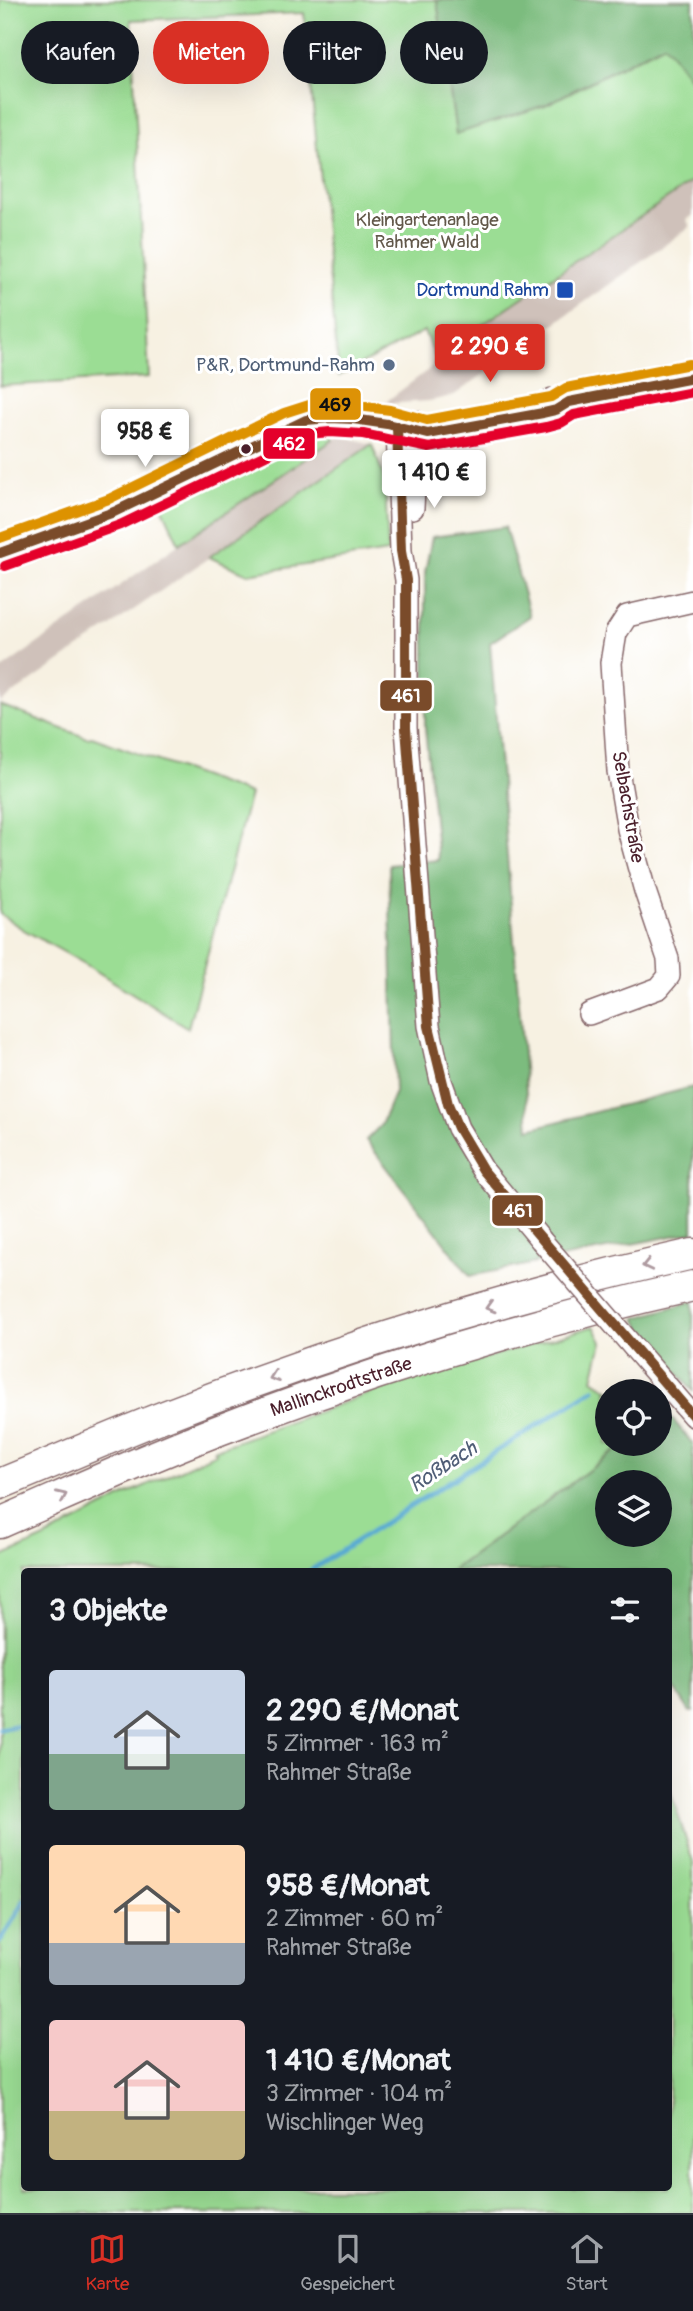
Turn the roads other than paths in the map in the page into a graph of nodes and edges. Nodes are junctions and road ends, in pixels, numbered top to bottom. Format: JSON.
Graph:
{"nodes":[{"id":1,"x":693,"y":378,"type":"edge"},
{"id":2,"x":410,"y":427,"type":"junction"},
{"id":3,"x":0,"y":553,"type":"edge"},
{"id":4,"x":693,"y":601,"type":"edge"},
{"id":5,"x":589,"y":1014,"type":"dead end"},
{"id":6,"x":693,"y":1255,"type":"edge"},
{"id":7,"x":693,"y":1286,"type":"edge"},
{"id":8,"x":693,"y":1416,"type":"edge"},
{"id":9,"x":0,"y":1485,"type":"edge"},
{"id":10,"x":0,"y":1523,"type":"edge"}],
"edges":[{"from":1,"to":2,"type":"main road"},
{"from":2,"to":3,"type":"main road"},
{"from":2,"to":8,"type":"street","bridge":true},
{"from":4,"to":5,"type":"street","name":"Selbachstraße"},
{"from":6,"to":9,"type":"highway","name":"Mallinckrodtstraße","one_way":true},
{"from":10,"to":7,"type":"highway","name":"Mallinckrodtstraße","one_way":true}]}
